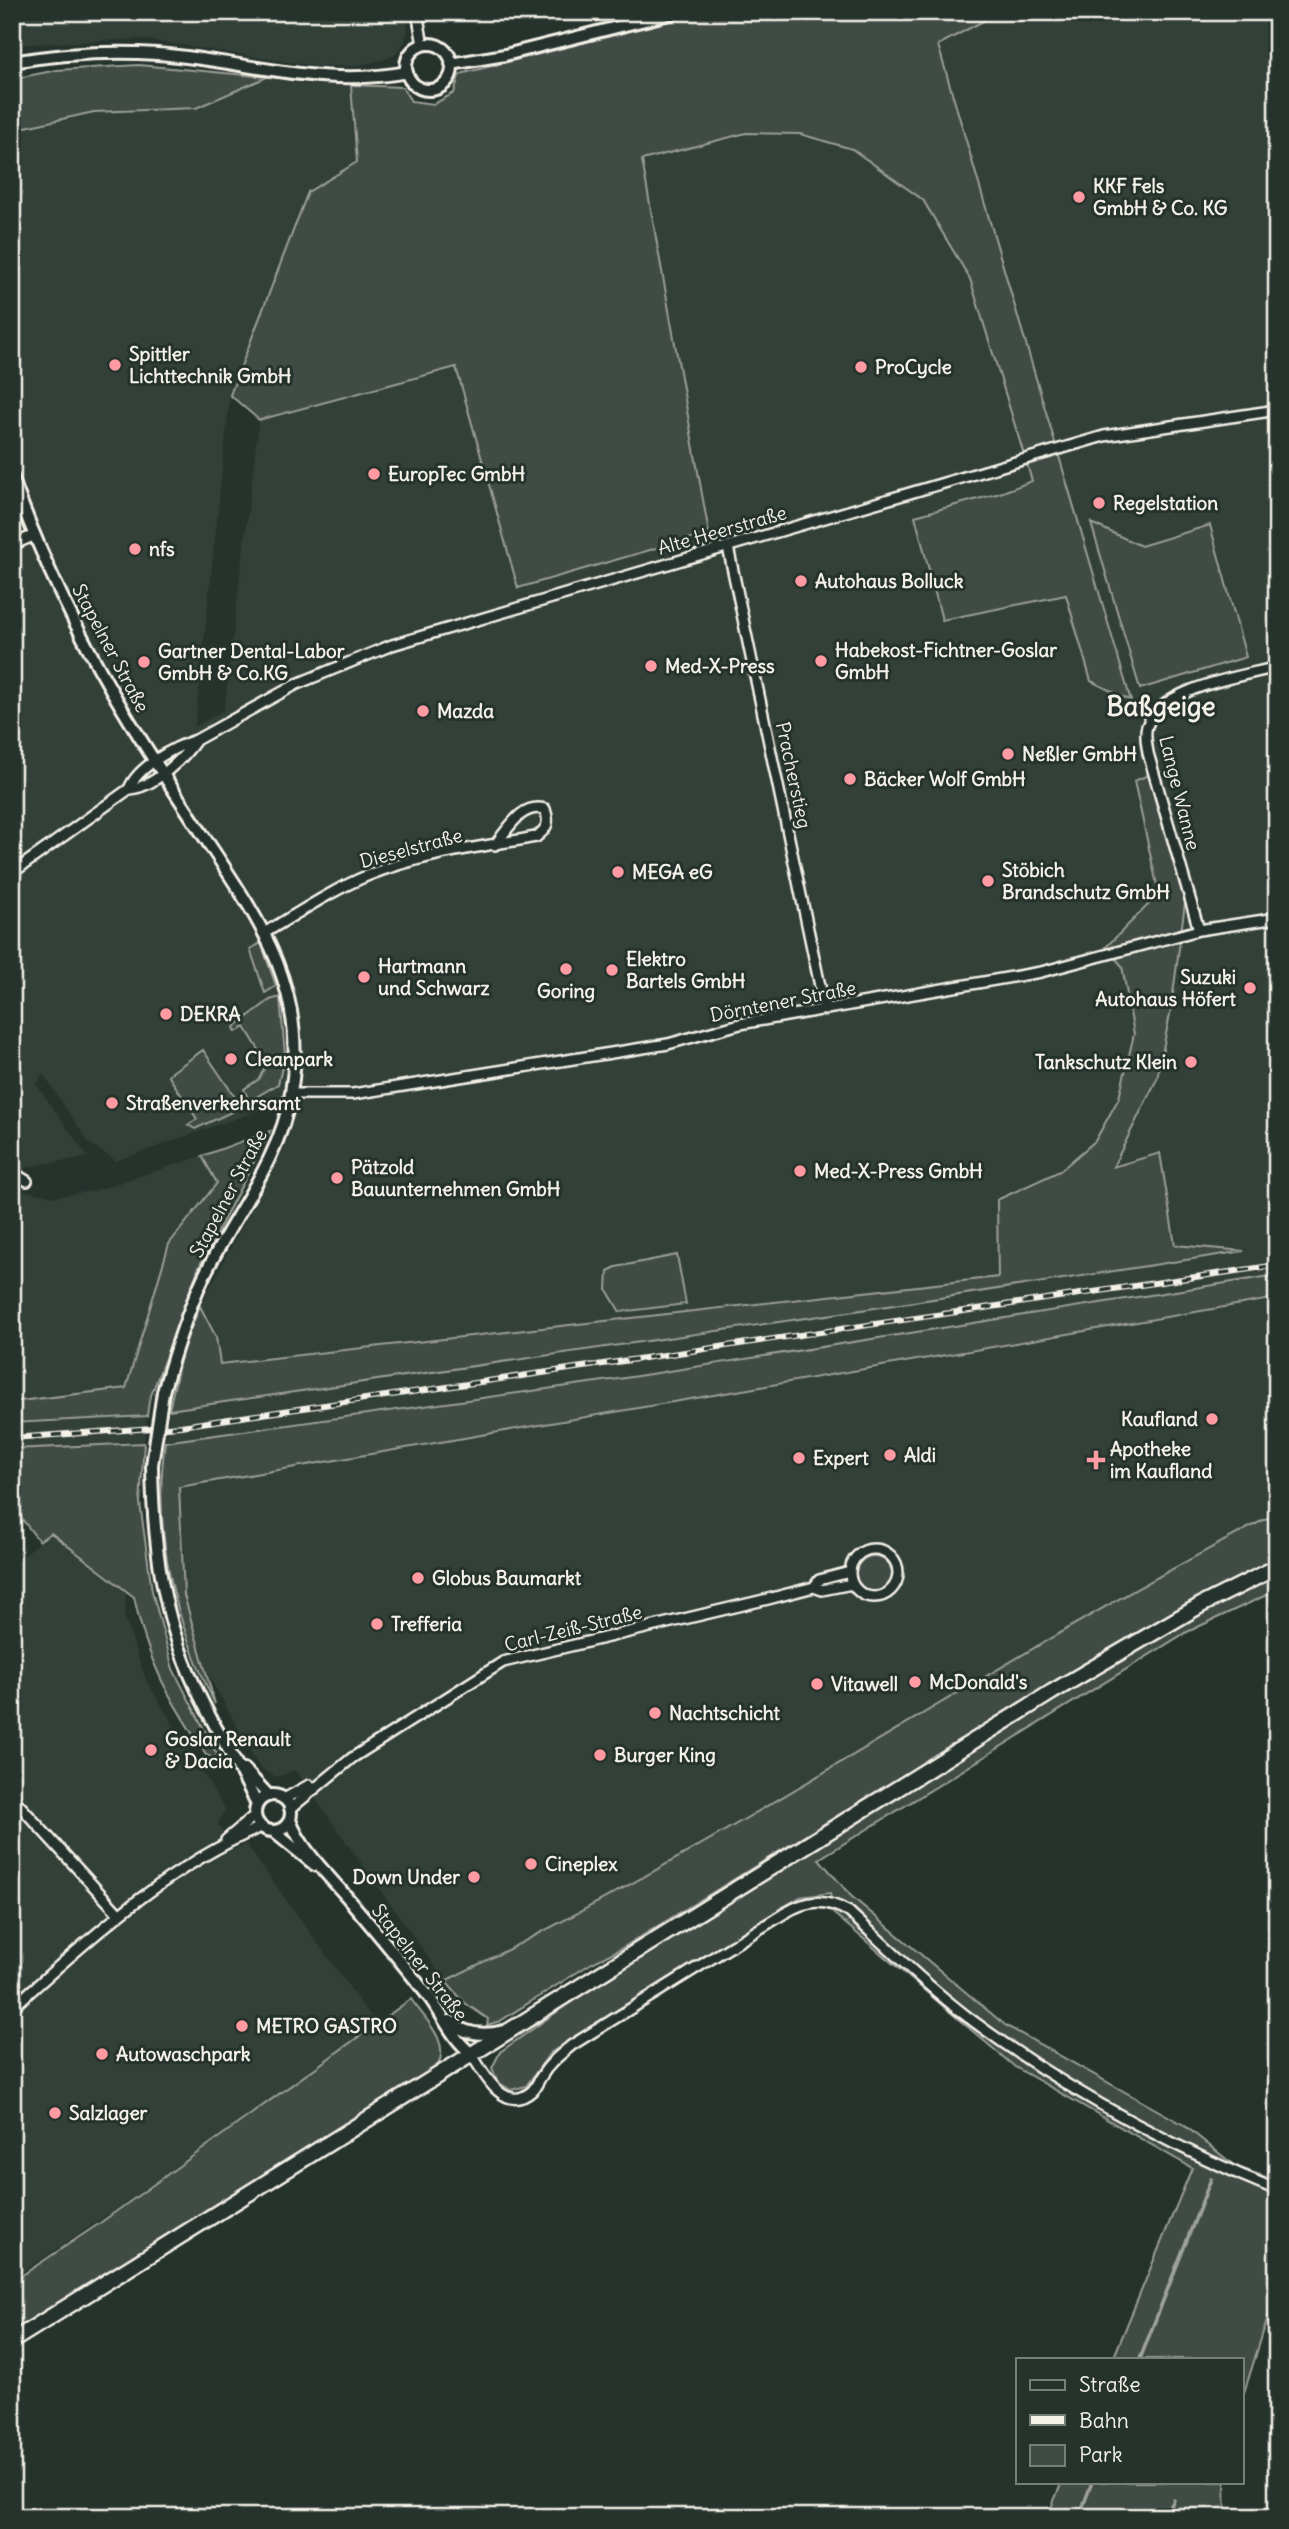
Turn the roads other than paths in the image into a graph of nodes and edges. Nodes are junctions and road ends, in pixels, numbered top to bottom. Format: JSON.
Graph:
{"nodes":[{"id":1,"x":418,"y":12,"type":"edge"},
{"id":2,"x":677,"y":12,"type":"edge"},
{"id":3,"x":423,"y":46,"type":"junction"},
{"id":4,"x":12,"y":62,"type":"edge"},
{"id":5,"x":451,"y":64,"type":"junction"},
{"id":6,"x":407,"y":72,"type":"junction"},
{"id":7,"x":1277,"y":410,"type":"edge"},
{"id":8,"x":12,"y":477,"type":"edge"},
{"id":9,"x":34,"y":535,"type":"junction"},
{"id":10,"x":12,"y":545,"type":"edge"},
{"id":11,"x":728,"y":547,"type":"junction"},
{"id":12,"x":1277,"y":667,"type":"edge"},
{"id":13,"x":196,"y":740,"type":"junction"},
{"id":14,"x":155,"y":762,"type":"junction"},
{"id":15,"x":162,"y":772,"type":"junction"},
{"id":16,"x":129,"y":789,"type":"junction"},
{"id":17,"x":495,"y":845,"type":"junction"},
{"id":18,"x":12,"y":873,"type":"edge"},
{"id":19,"x":1277,"y":918,"type":"edge"},
{"id":20,"x":1199,"y":930,"type":"junction"},
{"id":21,"x":266,"y":932,"type":"junction"},
{"id":22,"x":825,"y":1010,"type":"junction"},
{"id":23,"x":291,"y":1094,"type":"junction"},
{"id":24,"x":12,"y":1172,"type":"edge"},
{"id":25,"x":27,"y":1181,"type":"dead end"},
{"id":26,"x":1277,"y":1567,"type":"edge"},
{"id":27,"x":850,"y":1572,"type":"junction"},
{"id":28,"x":852,"y":1584,"type":"junction"},
{"id":29,"x":814,"y":1587,"type":"junction"},
{"id":30,"x":237,"y":1762,"type":"junction"},
{"id":31,"x":269,"y":1796,"type":"junction"},
{"id":32,"x":12,"y":1797,"type":"edge"},
{"id":33,"x":256,"y":1810,"type":"junction"},
{"id":34,"x":288,"y":1810,"type":"junction"},
{"id":35,"x":261,"y":1827,"type":"junction"},
{"id":36,"x":273,"y":1831,"type":"junction"},
{"id":37,"x":222,"y":1844,"type":"junction"},
{"id":38,"x":323,"y":1871,"type":"junction"},
{"id":39,"x":118,"y":1913,"type":"junction"},
{"id":40,"x":12,"y":2008,"type":"edge"},
{"id":41,"x":443,"y":2015,"type":"junction"},
{"id":42,"x":457,"y":2028,"type":"junction"},
{"id":43,"x":509,"y":2029,"type":"junction"},
{"id":44,"x":471,"y":2053,"type":"junction"},
{"id":45,"x":1277,"y":2190,"type":"edge"},
{"id":46,"x":12,"y":2341,"type":"edge"}],
"edges":[{"from":1,"to":3,"type":"street"},
{"from":2,"to":5,"type":"street"},
{"from":3,"to":5,"type":"street"},
{"from":3,"to":6,"type":"street"},
{"from":4,"to":6,"type":"street"},
{"from":5,"to":6,"type":"street"},
{"from":7,"to":11,"type":"street","name":"Alte Heerstraße"},
{"from":8,"to":9,"type":"street","name":"Stapelner Straße"},
{"from":9,"to":10,"type":"street"},
{"from":9,"to":14,"type":"street","name":"Stapelner Straße"},
{"from":11,"to":13,"type":"street","name":"Alte Heerstraße"},
{"from":11,"to":22,"type":"street","name":"Pracherstieg"},
{"from":12,"to":20,"type":"street","name":"Lange Wanne"},
{"from":13,"to":14,"type":"street","name":"Alte Heerstraße"},
{"from":13,"to":15,"type":"street","name":"Alte Heerstraße"},
{"from":14,"to":15,"type":"street","name":"Stapelner Straße"},
{"from":14,"to":16,"type":"street","name":"Alte Heerstraße"},
{"from":15,"to":16,"type":"street","name":"Alte Heerstraße"},
{"from":15,"to":21,"type":"street","name":"Stapelner Straße"},
{"from":16,"to":18,"type":"street","name":"Alte Heerstraße"},
{"from":17,"to":17,"type":"street","name":"Dieselstraße"},
{"from":17,"to":21,"type":"street","name":"Dieselstraße"},
{"from":19,"to":20,"type":"street","name":"Dörntener Straße"},
{"from":20,"to":22,"type":"street","name":"Dörntener Straße"},
{"from":21,"to":23,"type":"street","name":"Stapelner Straße"},
{"from":22,"to":23,"type":"street","name":"Dörntener Straße"},
{"from":23,"to":30,"type":"street","name":"Stapelner Straße","bridge":true},
{"from":24,"to":25,"type":"street"},
{"from":26,"to":43,"type":"main road"},
{"from":27,"to":28,"type":"street"},
{"from":27,"to":28,"type":"street"},
{"from":27,"to":29,"type":"street","name":"Carl-Zeiß-Straße"},
{"from":28,"to":29,"type":"street","name":"Carl-Zeiß-Straße"},
{"from":29,"to":34,"type":"street","name":"Carl-Zeiß-Straße"},
{"from":30,"to":31,"type":"street","name":"Stapelner Straße"},
{"from":30,"to":33,"type":"street","name":"Stapelner Straße"},
{"from":31,"to":33,"type":"street"},
{"from":31,"to":34,"type":"street"},
{"from":32,"to":39,"type":"street"},
{"from":33,"to":35,"type":"street","name":"Stapelner Straße"},
{"from":33,"to":37,"type":"street"},
{"from":34,"to":36,"type":"street"},
{"from":34,"to":38,"type":"street","name":"Stapelner Straße"},
{"from":35,"to":36,"type":"street","name":"Stapelner Straße"},
{"from":35,"to":37,"type":"street"},
{"from":36,"to":38,"type":"street","name":"Stapelner Straße"},
{"from":37,"to":39,"type":"street"},
{"from":38,"to":41,"type":"street","name":"Stapelner Straße"},
{"from":39,"to":40,"type":"street"},
{"from":41,"to":42,"type":"street","name":"Stapelner Straße"},
{"from":41,"to":44,"type":"street","name":"Stapelner Straße"},
{"from":42,"to":43,"type":"street"},
{"from":42,"to":44,"type":"street","name":"Stapelner Straße"},
{"from":43,"to":44,"type":"main road"},
{"from":44,"to":45,"type":"street"},
{"from":44,"to":46,"type":"main road"}]}
